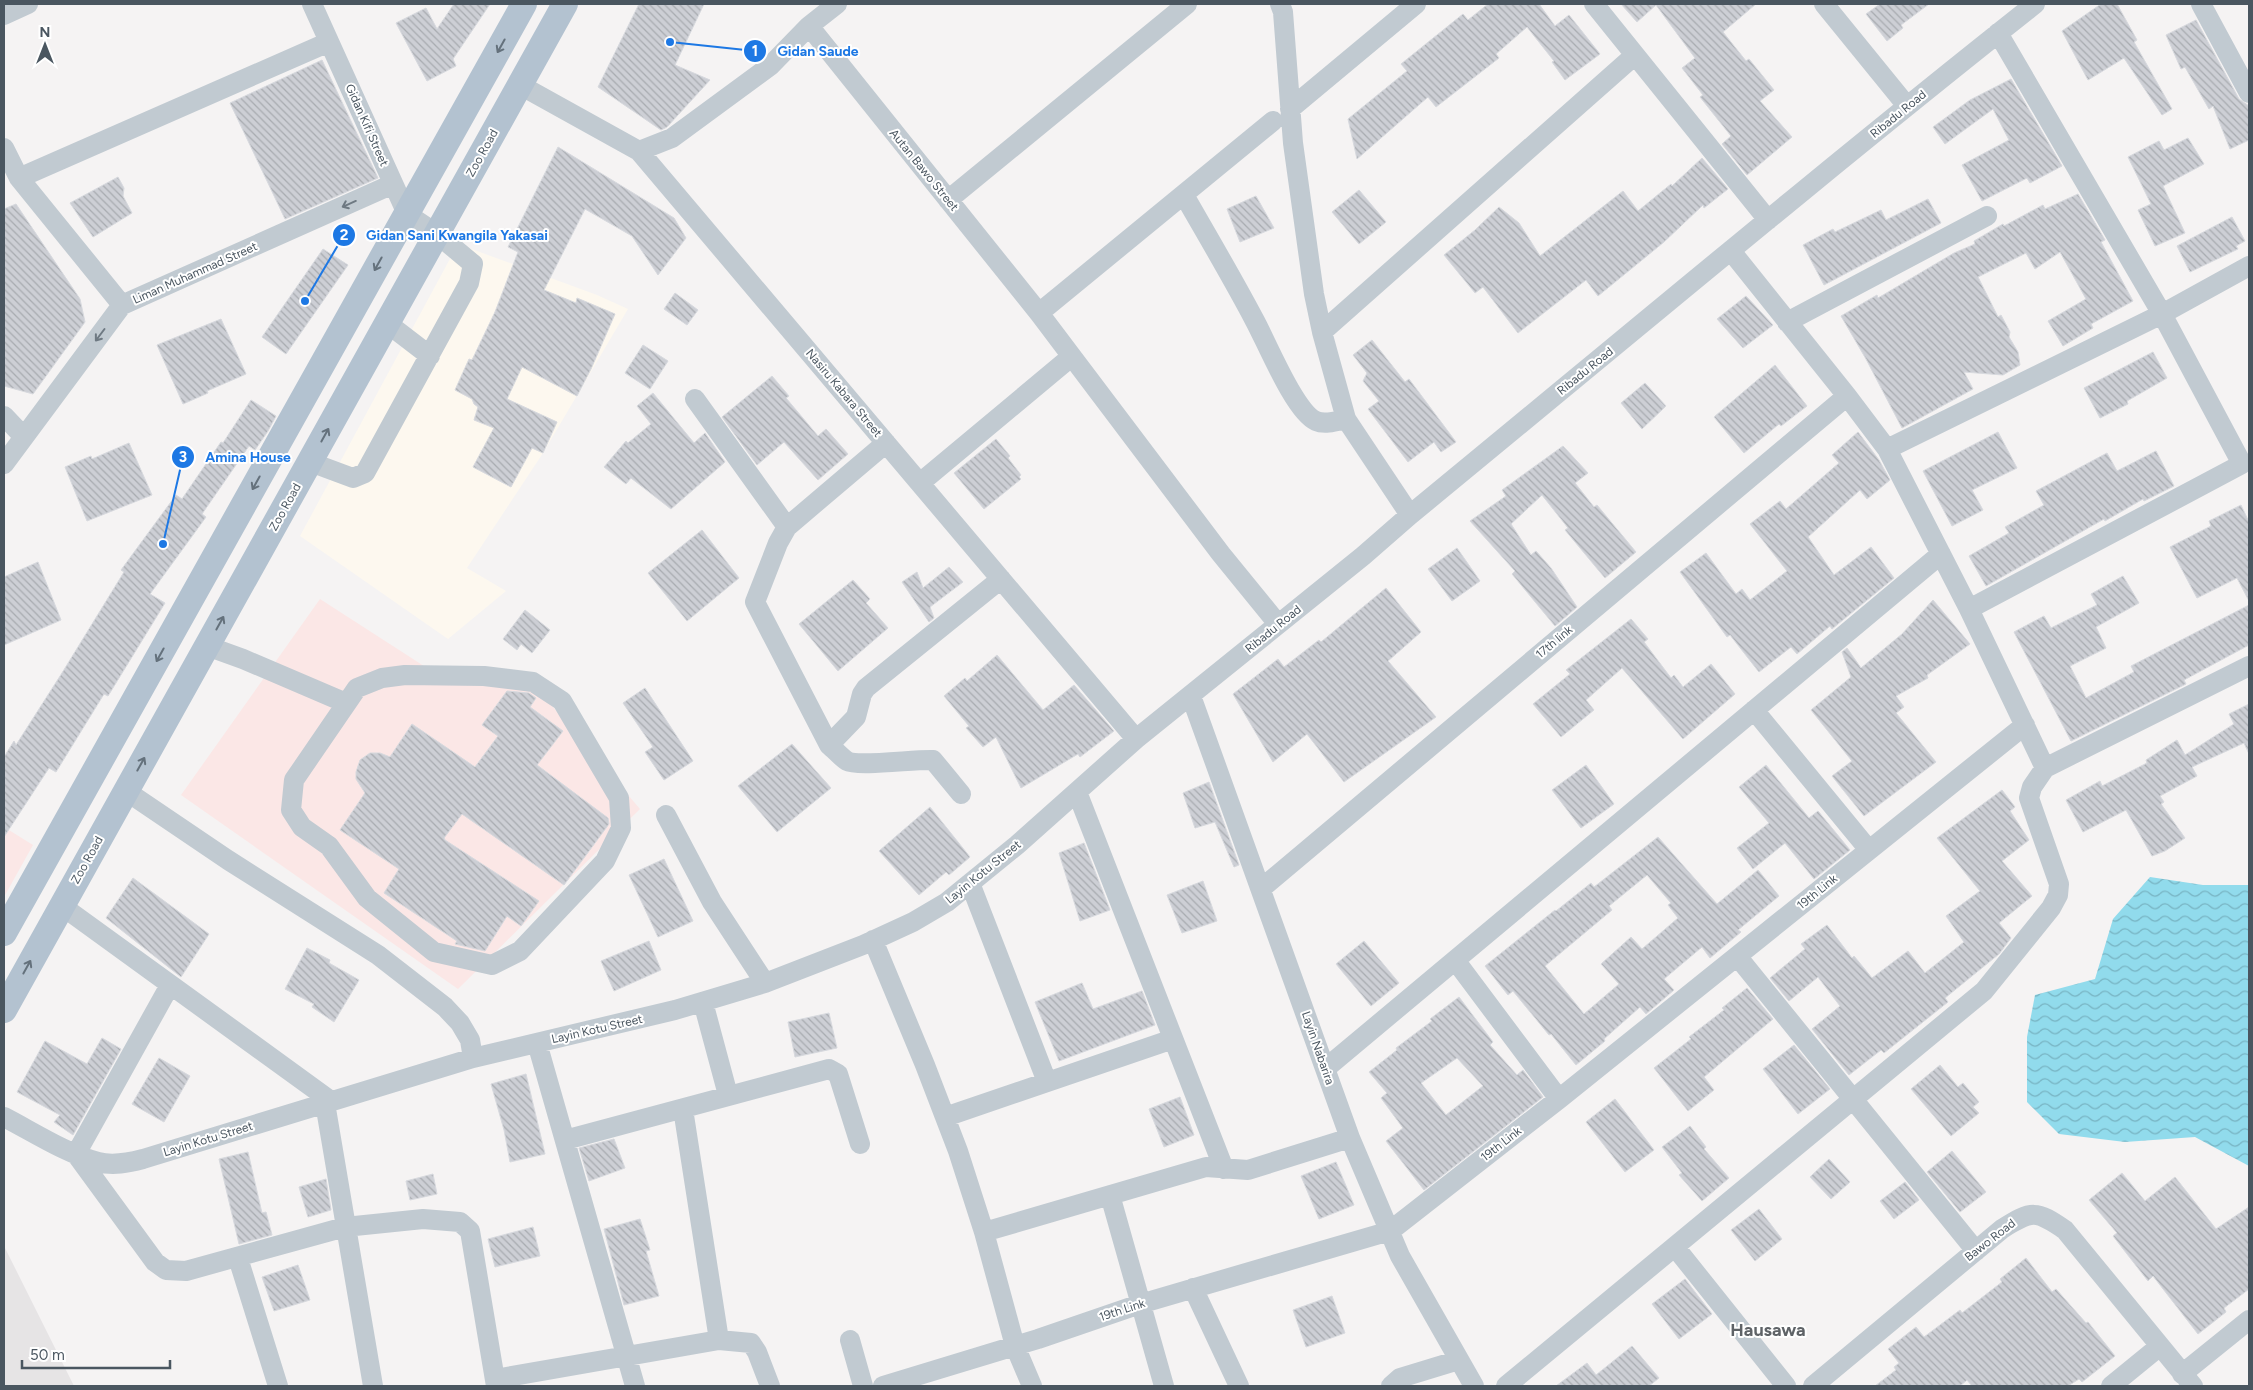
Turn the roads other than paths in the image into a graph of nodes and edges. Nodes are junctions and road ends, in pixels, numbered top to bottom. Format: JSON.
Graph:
{"nodes":[{"id":1,"x":28,"y":4,"type":"edge"},
{"id":2,"x":312,"y":4,"type":"edge"},
{"id":3,"x":524,"y":4,"type":"edge"},
{"id":4,"x":565,"y":4,"type":"edge"},
{"id":5,"x":837,"y":4,"type":"edge"},
{"id":6,"x":1186,"y":4,"type":"edge"},
{"id":7,"x":1280,"y":4,"type":"edge"},
{"id":8,"x":1416,"y":4,"type":"edge"},
{"id":9,"x":1594,"y":4,"type":"edge"},
{"id":10,"x":1824,"y":4,"type":"edge"},
{"id":11,"x":2035,"y":4,"type":"edge"},
{"id":12,"x":2201,"y":4,"type":"edge"},
{"id":13,"x":4,"y":15,"type":"edge"},
{"id":14,"x":810,"y":26,"type":"junction"},
{"id":15,"x":1998,"y":33,"type":"junction"},
{"id":16,"x":329,"y":42,"type":"junction"},
{"id":17,"x":1635,"y":54,"type":"junction"},
{"id":18,"x":520,"y":86,"type":"junction"},
{"id":19,"x":2249,"y":94,"type":"edge"},
{"id":20,"x":1907,"y":106,"type":"junction"},
{"id":21,"x":1290,"y":109,"type":"junction"},
{"id":22,"x":1273,"y":121,"type":"dead end"},
{"id":23,"x":4,"y":148,"type":"edge"},
{"id":24,"x":639,"y":151,"type":"junction"},
{"id":25,"x":19,"y":178,"type":"junction"},
{"id":26,"x":393,"y":184,"type":"junction"},
{"id":27,"x":1184,"y":196,"type":"junction"},
{"id":28,"x":948,"y":200,"type":"junction"},
{"id":29,"x":407,"y":214,"type":"junction"},
{"id":30,"x":1987,"y":216,"type":"dead end"},
{"id":31,"x":1768,"y":220,"type":"junction"},
{"id":32,"x":437,"y":234,"type":"junction"},
{"id":33,"x":1731,"y":251,"type":"junction"},
{"id":34,"x":2249,"y":266,"type":"edge"},
{"id":35,"x":122,"y":306,"type":"junction"},
{"id":36,"x":1039,"y":313,"type":"junction"},
{"id":37,"x":2162,"y":314,"type":"junction"},
{"id":38,"x":1788,"y":322,"type":"junction"},
{"id":39,"x":387,"y":323,"type":"junction"},
{"id":40,"x":1322,"y":332,"type":"junction"},
{"id":41,"x":430,"y":356,"type":"junction"},
{"id":42,"x":1071,"y":356,"type":"junction"},
{"id":43,"x":1847,"y":396,"type":"junction"},
{"id":44,"x":695,"y":398,"type":"dead end"},
{"id":45,"x":4,"y":416,"type":"edge"},
{"id":46,"x":1346,"y":419,"type":"junction"},
{"id":47,"x":24,"y":437,"type":"junction"},
{"id":48,"x":886,"y":443,"type":"junction"},
{"id":49,"x":1887,"y":449,"type":"junction"},
{"id":50,"x":310,"y":462,"type":"junction"},
{"id":51,"x":4,"y":464,"type":"edge"},
{"id":52,"x":2245,"y":471,"type":"edge"},
{"id":53,"x":920,"y":483,"type":"junction"},
{"id":54,"x":1410,"y":515,"type":"junction"},
{"id":55,"x":787,"y":527,"type":"junction"},
{"id":56,"x":1941,"y":554,"type":"junction"},
{"id":57,"x":1001,"y":579,"type":"junction"},
{"id":58,"x":1969,"y":610,"type":"junction"},
{"id":59,"x":1278,"y":624,"type":"junction"},
{"id":60,"x":207,"y":646,"type":"junction"},
{"id":61,"x":2249,"y":666,"type":"edge"},
{"id":62,"x":1191,"y":696,"type":"junction"},
{"id":63,"x":346,"y":703,"type":"junction"},
{"id":64,"x":1754,"y":710,"type":"junction"},
{"id":65,"x":2025,"y":725,"type":"junction"},
{"id":66,"x":1136,"y":739,"type":"junction"},
{"id":67,"x":829,"y":746,"type":"junction"},
{"id":68,"x":2045,"y":768,"type":"junction"},
{"id":69,"x":126,"y":791,"type":"junction"},
{"id":70,"x":1077,"y":792,"type":"junction"},
{"id":71,"x":961,"y":794,"type":"dead end"},
{"id":72,"x":666,"y":815,"type":"dead end"},
{"id":73,"x":1869,"y":850,"type":"junction"},
{"id":74,"x":970,"y":883,"type":"junction"},
{"id":75,"x":1262,"y":888,"type":"junction"},
{"id":76,"x":62,"y":906,"type":"junction"},
{"id":77,"x":4,"y":933,"type":"edge"},
{"id":78,"x":873,"y":940,"type":"junction"},
{"id":79,"x":1737,"y":956,"type":"junction"},
{"id":80,"x":1456,"y":960,"type":"junction"},
{"id":81,"x":765,"y":983,"type":"junction"},
{"id":82,"x":170,"y":985,"type":"junction"},
{"id":83,"x":703,"y":1002,"type":"junction"},
{"id":84,"x":4,"y":1010,"type":"edge"},
{"id":85,"x":1173,"y":1039,"type":"junction"},
{"id":86,"x":537,"y":1043,"type":"junction"},
{"id":87,"x":473,"y":1058,"type":"junction"},
{"id":88,"x":1326,"y":1068,"type":"junction"},
{"id":89,"x":1047,"y":1082,"type":"junction"},
{"id":90,"x":728,"y":1095,"type":"junction"},
{"id":91,"x":1854,"y":1098,"type":"junction"},
{"id":92,"x":1559,"y":1099,"type":"junction"},
{"id":93,"x":328,"y":1102,"type":"junction"},
{"id":94,"x":683,"y":1109,"type":"junction"},
{"id":95,"x":4,"y":1117,"type":"edge"},
{"id":96,"x":945,"y":1118,"type":"junction"},
{"id":97,"x":1350,"y":1138,"type":"junction"},
{"id":98,"x":565,"y":1140,"type":"junction"},
{"id":99,"x":860,"y":1144,"type":"dead end"},
{"id":100,"x":76,"y":1154,"type":"junction"},
{"id":101,"x":1224,"y":1169,"type":"junction"},
{"id":102,"x":1110,"y":1195,"type":"junction"},
{"id":103,"x":346,"y":1227,"type":"junction"},
{"id":104,"x":1390,"y":1231,"type":"junction"},
{"id":105,"x":984,"y":1232,"type":"junction"},
{"id":106,"x":1675,"y":1247,"type":"junction"},
{"id":107,"x":1976,"y":1251,"type":"junction"},
{"id":108,"x":238,"y":1258,"type":"junction"},
{"id":109,"x":1193,"y":1288,"type":"junction"},
{"id":110,"x":1140,"y":1304,"type":"junction"},
{"id":111,"x":2249,"y":1320,"type":"edge"},
{"id":112,"x":720,"y":1340,"type":"junction"},
{"id":113,"x":850,"y":1340,"type":"dead end"},
{"id":114,"x":1015,"y":1346,"type":"junction"},
{"id":115,"x":2160,"y":1346,"type":"junction"},
{"id":116,"x":626,"y":1356,"type":"junction"},
{"id":117,"x":1459,"y":1360,"type":"junction"},
{"id":118,"x":2187,"y":1380,"type":"edge"},
{"id":119,"x":496,"y":1383,"type":"edge"},
{"id":120,"x":895,"y":1385,"type":"edge"},
{"id":121,"x":278,"y":1386,"type":"edge"},
{"id":122,"x":374,"y":1386,"type":"edge"},
{"id":123,"x":635,"y":1386,"type":"edge"},
{"id":124,"x":770,"y":1386,"type":"edge"},
{"id":125,"x":863,"y":1386,"type":"edge"},
{"id":126,"x":1032,"y":1386,"type":"edge"},
{"id":127,"x":1164,"y":1386,"type":"edge"},
{"id":128,"x":1239,"y":1386,"type":"edge"},
{"id":129,"x":1391,"y":1386,"type":"edge"},
{"id":130,"x":1474,"y":1386,"type":"edge"},
{"id":131,"x":1506,"y":1386,"type":"edge"},
{"id":132,"x":1786,"y":1386,"type":"edge"},
{"id":133,"x":1813,"y":1386,"type":"edge"},
{"id":134,"x":2111,"y":1386,"type":"edge"}],
"edges":[{"from":1,"to":13,"type":"street"},
{"from":2,"to":16,"type":"street","name":"Gidan Kifi Street"},
{"from":3,"to":29,"type":"main road","one_way":true},
{"from":4,"to":18,"type":"main road","name":"Zoo Road"},
{"from":5,"to":14,"type":"street"},
{"from":6,"to":28,"type":"street"},
{"from":7,"to":21,"type":"street"},
{"from":8,"to":21,"type":"street"},
{"from":9,"to":17,"type":"street"},
{"from":10,"to":20,"type":"street"},
{"from":11,"to":15,"type":"street","name":"Ribadu Road"},
{"from":12,"to":19,"type":"street"},
{"from":14,"to":24,"type":"street"},
{"from":14,"to":28,"type":"street","name":"Autan Bawo Street"},
{"from":15,"to":20,"type":"street","name":"Ribadu Road"},
{"from":15,"to":37,"type":"street"},
{"from":16,"to":25,"type":"street"},
{"from":16,"to":26,"type":"street","name":"Gidan Kifi Street"},
{"from":17,"to":31,"type":"street"},
{"from":17,"to":40,"type":"street"},
{"from":18,"to":24,"type":"street","name":"Nasiru Kabara Street"},
{"from":18,"to":32,"type":"main road","name":"Zoo Road"},
{"from":20,"to":31,"type":"street","name":"Ribadu Road"},
{"from":21,"to":40,"type":"street"},
{"from":22,"to":27,"type":"street"},
{"from":23,"to":25,"type":"street"},
{"from":24,"to":48,"type":"street","name":"Nasiru Kabara Street"},
{"from":25,"to":35,"type":"street"},
{"from":26,"to":29,"type":"street","name":"Gidan Kifi Street"},
{"from":26,"to":35,"type":"street","name":"Liman Muhammad Street","one_way":true},
{"from":27,"to":36,"type":"street"},
{"from":27,"to":46,"type":"street"},
{"from":28,"to":36,"type":"street","name":"Autan Bawo Street"},
{"from":29,"to":32,"type":"street"},
{"from":29,"to":77,"type":"main road","one_way":true},
{"from":30,"to":38,"type":"street"},
{"from":31,"to":33,"type":"street","name":"Ribadu Road"},
{"from":32,"to":39,"type":"main road","name":"Zoo Road"},
{"from":32,"to":41,"type":"street"},
{"from":33,"to":38,"type":"street"},
{"from":33,"to":54,"type":"street","name":"Ribadu Road"},
{"from":34,"to":37,"type":"street"},
{"from":35,"to":47,"type":"street","name":"Liman Muhammad Street","one_way":true},
{"from":36,"to":42,"type":"street","name":"Autan Bawo Street"},
{"from":37,"to":49,"type":"street"},
{"from":37,"to":52,"type":"street"},
{"from":38,"to":43,"type":"street"},
{"from":39,"to":41,"type":"street"},
{"from":50,"to":39,"type":"main road","name":"Zoo Road","one_way":true},
{"from":40,"to":46,"type":"street"},
{"from":41,"to":50,"type":"street"},
{"from":42,"to":53,"type":"street"},
{"from":42,"to":59,"type":"street","name":"Autan Bawo Street"},
{"from":43,"to":49,"type":"street"},
{"from":43,"to":75,"type":"street","name":"17th link"},
{"from":44,"to":55,"type":"street"},
{"from":45,"to":47,"type":"street"},
{"from":46,"to":54,"type":"street"},
{"from":47,"to":51,"type":"street","name":"Liman Muhammad Street"},
{"from":48,"to":53,"type":"street","name":"Nasiru Kabara Street"},
{"from":48,"to":55,"type":"street"},
{"from":49,"to":56,"type":"street"},
{"from":60,"to":50,"type":"main road","name":"Zoo Road","one_way":true},
{"from":52,"to":58,"type":"street"},
{"from":53,"to":57,"type":"street","name":"Nasiru Kabara Street"},
{"from":54,"to":59,"type":"street","name":"Ribadu Road"},
{"from":55,"to":67,"type":"street"},
{"from":56,"to":58,"type":"street"},
{"from":56,"to":64,"type":"street"},
{"from":57,"to":66,"type":"street","name":"Nasiru Kabara Street"},
{"from":57,"to":67,"type":"street"},
{"from":58,"to":65,"type":"street"},
{"from":59,"to":62,"type":"street","name":"Ribadu Road"},
{"from":60,"to":63,"type":"street"},
{"from":69,"to":60,"type":"main road","name":"Zoo Road","one_way":true},
{"from":61,"to":68,"type":"street"},
{"from":62,"to":66,"type":"street","name":"Ribadu Road"},
{"from":62,"to":75,"type":"street","name":"Layin Nabarira"},
{"from":63,"to":63,"type":"street"},
{"from":64,"to":73,"type":"street"},
{"from":64,"to":80,"type":"street"},
{"from":65,"to":68,"type":"street"},
{"from":65,"to":73,"type":"street","name":"19th Link"},
{"from":66,"to":70,"type":"street","name":"Layin Kotu Street"},
{"from":67,"to":71,"type":"street"},
{"from":68,"to":91,"type":"street"},
{"from":69,"to":76,"type":"main road","name":"Zoo Road"},
{"from":69,"to":87,"type":"street"},
{"from":70,"to":74,"type":"street","name":"Layin Kotu Street"},
{"from":70,"to":85,"type":"street"},
{"from":72,"to":81,"type":"street"},
{"from":73,"to":79,"type":"street","name":"19th Link"},
{"from":74,"to":78,"type":"street","name":"Layin Kotu Street"},
{"from":74,"to":89,"type":"street"},
{"from":75,"to":88,"type":"street","name":"Layin Nabarira"},
{"from":76,"to":82,"type":"street"},
{"from":84,"to":76,"type":"main road","name":"Zoo Road","one_way":true},
{"from":78,"to":81,"type":"street","name":"Layin Kotu Street"},
{"from":78,"to":96,"type":"street"},
{"from":79,"to":91,"type":"street"},
{"from":79,"to":92,"type":"street","name":"19th Link"},
{"from":80,"to":88,"type":"street"},
{"from":80,"to":92,"type":"street"},
{"from":81,"to":83,"type":"street","name":"Layin Kotu Street"},
{"from":82,"to":93,"type":"street"},
{"from":82,"to":100,"type":"street"},
{"from":83,"to":86,"type":"street","name":"Layin Kotu Street"},
{"from":83,"to":90,"type":"street"},
{"from":85,"to":89,"type":"street"},
{"from":85,"to":101,"type":"street"},
{"from":86,"to":87,"type":"street","name":"Layin Kotu Street"},
{"from":86,"to":98,"type":"street"},
{"from":87,"to":93,"type":"street","name":"Layin Kotu Street"},
{"from":88,"to":97,"type":"street","name":"Layin Nabarira"},
{"from":89,"to":96,"type":"street"},
{"from":90,"to":94,"type":"street"},
{"from":90,"to":99,"type":"street"},
{"from":91,"to":106,"type":"street"},
{"from":91,"to":107,"type":"street"},
{"from":92,"to":104,"type":"street","name":"19th Link"},
{"from":93,"to":100,"type":"street","name":"Layin Kotu Street"},
{"from":93,"to":103,"type":"street"},
{"from":94,"to":98,"type":"street"},
{"from":94,"to":112,"type":"street"},
{"from":95,"to":100,"type":"street","name":"Layin Kotu Street"},
{"from":96,"to":105,"type":"street"},
{"from":97,"to":101,"type":"street"},
{"from":97,"to":104,"type":"street","name":"Layin Nabarira"},
{"from":98,"to":116,"type":"street"},
{"from":100,"to":108,"type":"street"},
{"from":101,"to":102,"type":"street"},
{"from":102,"to":105,"type":"street"},
{"from":102,"to":110,"type":"street"},
{"from":103,"to":108,"type":"street"},
{"from":103,"to":119,"type":"street"},
{"from":103,"to":122,"type":"street"},
{"from":104,"to":109,"type":"street","name":"19th Link"},
{"from":104,"to":117,"type":"street","name":"Layin Nabarira"},
{"from":105,"to":114,"type":"street"},
{"from":106,"to":131,"type":"street"},
{"from":106,"to":132,"type":"street"},
{"from":107,"to":115,"type":"street","name":"Bawo Road"},
{"from":107,"to":133,"type":"street","name":"Bawo Road"},
{"from":108,"to":121,"type":"street"},
{"from":109,"to":110,"type":"street","name":"19th Link"},
{"from":109,"to":128,"type":"street"},
{"from":110,"to":114,"type":"street","name":"19th Link"},
{"from":110,"to":127,"type":"street"},
{"from":111,"to":118,"type":"street"},
{"from":112,"to":116,"type":"street"},
{"from":112,"to":124,"type":"street"},
{"from":113,"to":125,"type":"street"},
{"from":114,"to":120,"type":"street","name":"19th Link"},
{"from":114,"to":126,"type":"street"},
{"from":115,"to":118,"type":"street","name":"Bawo Road"},
{"from":115,"to":134,"type":"street"},
{"from":116,"to":119,"type":"street"},
{"from":116,"to":123,"type":"street"},
{"from":117,"to":129,"type":"street"},
{"from":117,"to":130,"type":"street","name":"Layin Nabarira"}]}
